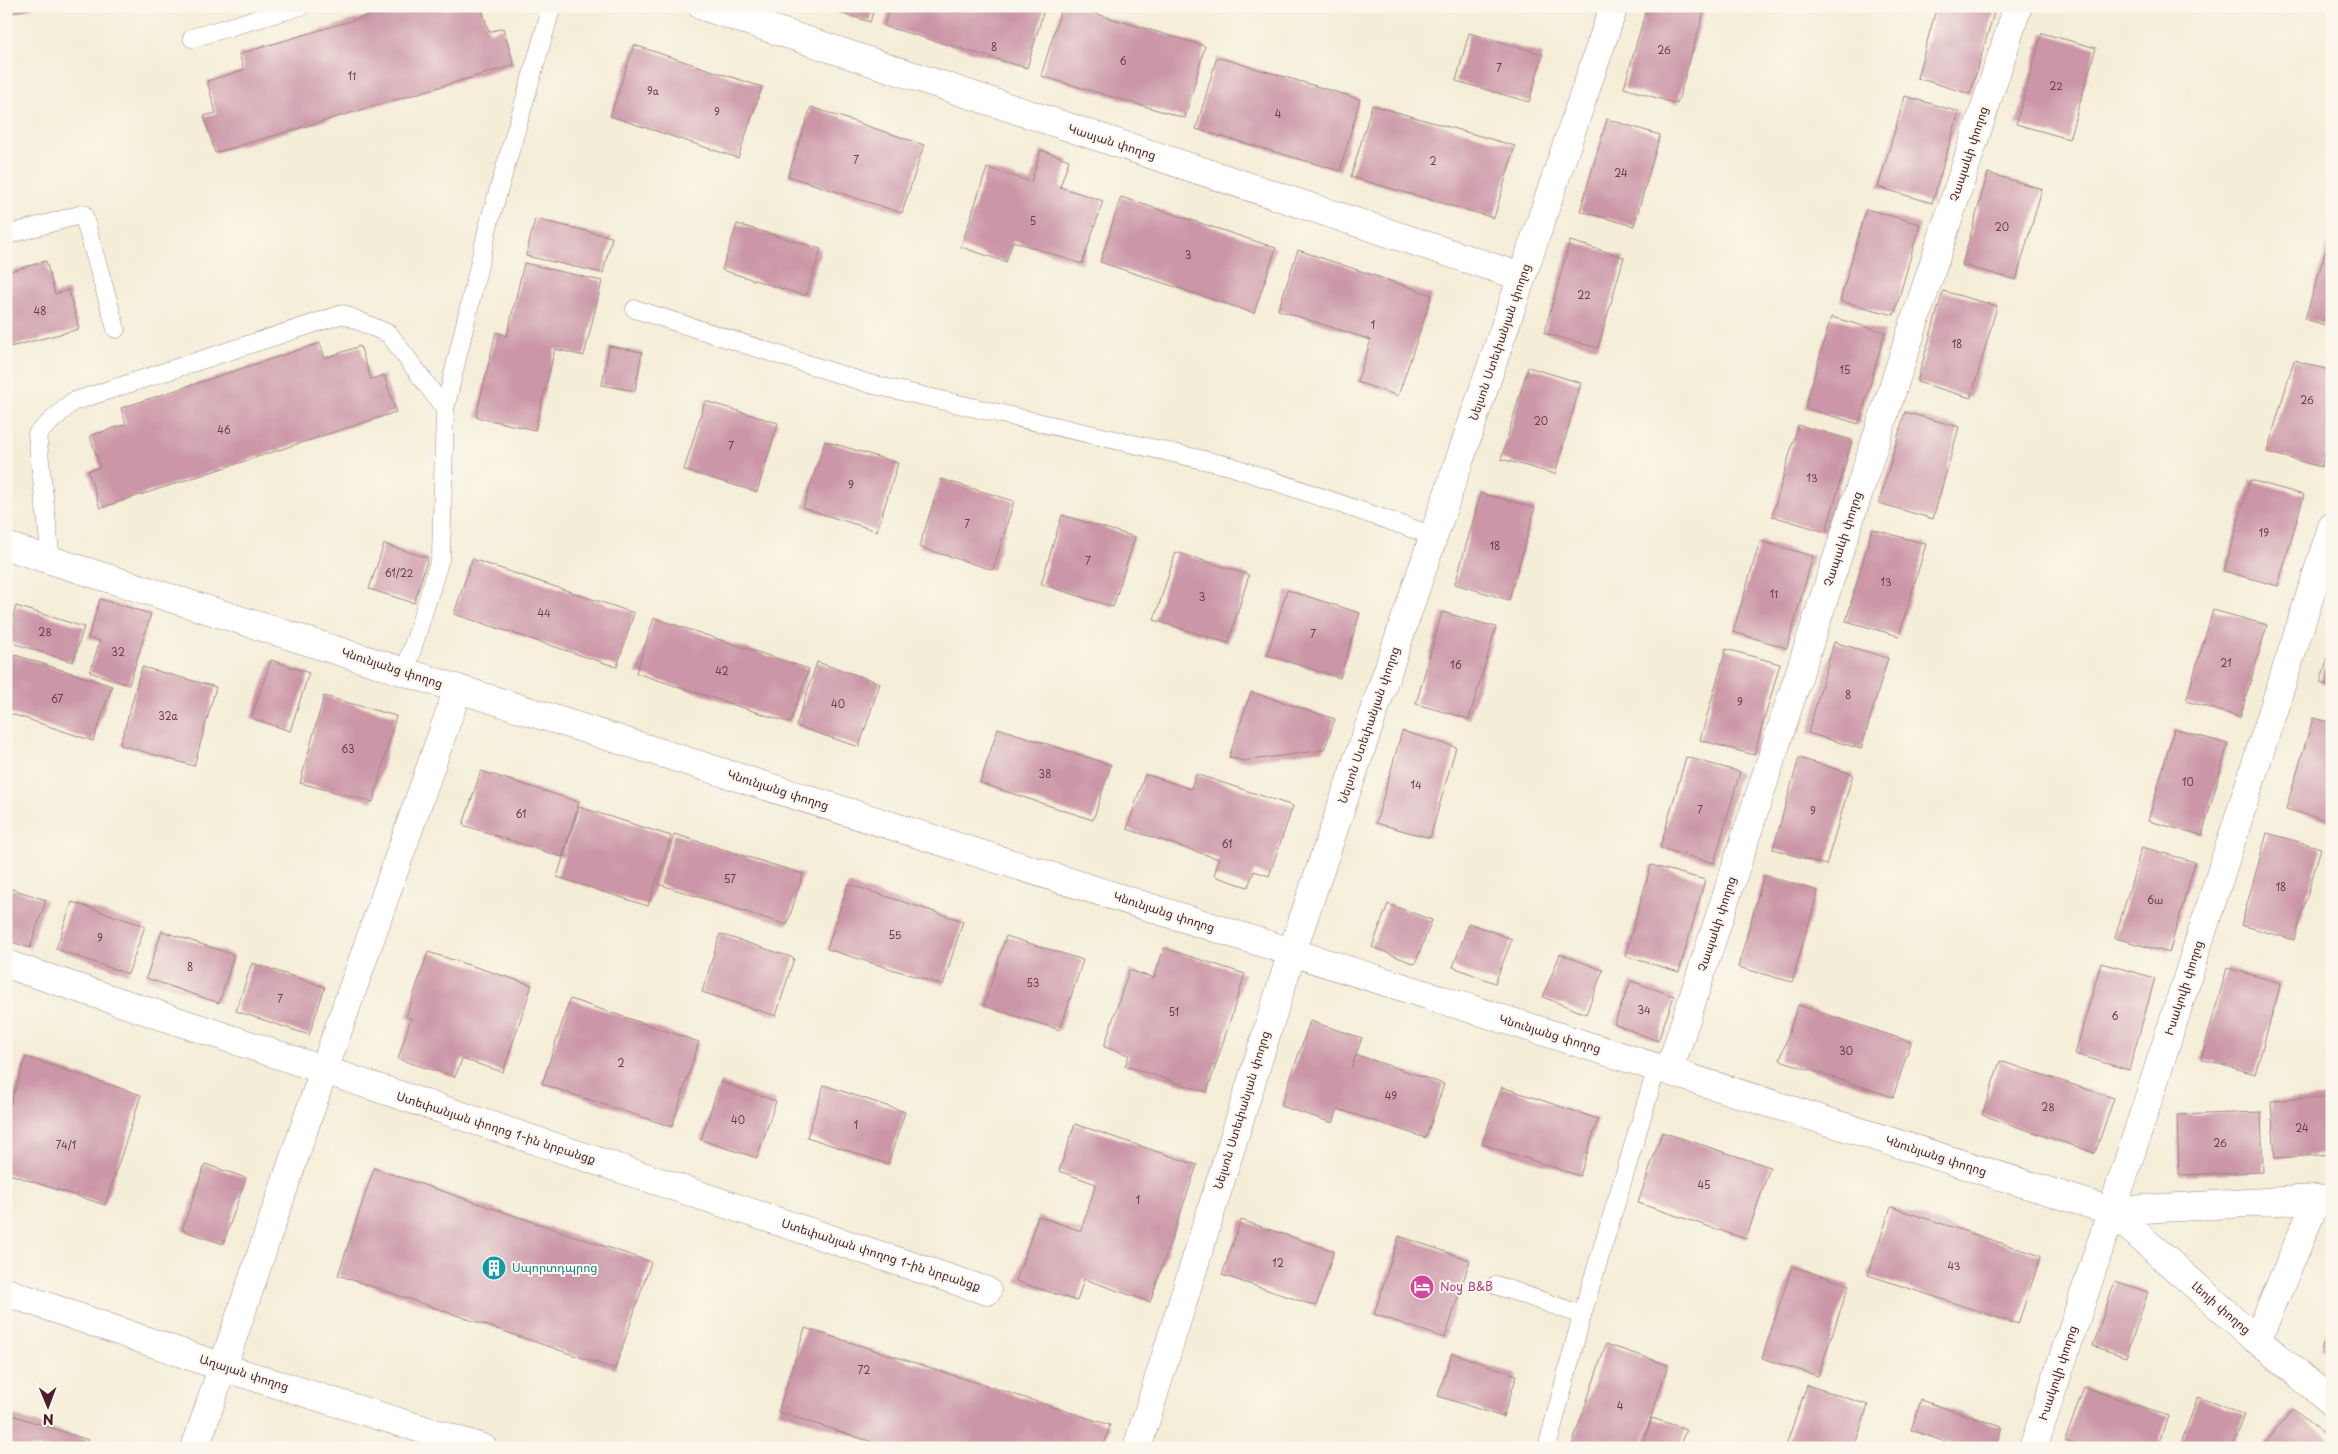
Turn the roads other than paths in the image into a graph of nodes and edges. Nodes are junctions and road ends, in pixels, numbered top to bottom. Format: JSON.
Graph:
{"nodes":[{"id":1,"x":301,"y":6,"type":"edge"},
{"id":2,"x":552,"y":6,"type":"edge"},
{"id":3,"x":702,"y":6,"type":"edge"},
{"id":4,"x":1614,"y":6,"type":"edge"},
{"id":5,"x":2018,"y":6,"type":"edge"},
{"id":6,"x":192,"y":38,"type":"dead end"},
{"id":7,"x":6,"y":234,"type":"edge"},
{"id":8,"x":1522,"y":277,"type":"junction"},
{"id":9,"x":636,"y":309,"type":"dead end"},
{"id":10,"x":116,"y":329,"type":"dead end"},
{"id":11,"x":445,"y":409,"type":"junction"},
{"id":12,"x":2332,"y":527,"type":"edge"},
{"id":13,"x":1434,"y":536,"type":"junction"},
{"id":14,"x":6,"y":546,"type":"edge"},
{"id":15,"x":51,"y":560,"type":"junction"},
{"id":16,"x":405,"y":672,"type":"junction"},
{"id":17,"x":458,"y":689,"type":"junction"},
{"id":18,"x":1292,"y":952,"type":"junction"},
{"id":19,"x":6,"y":964,"type":"edge"},
{"id":20,"x":1663,"y":1069,"type":"junction"},
{"id":21,"x":324,"y":1070,"type":"junction"},
{"id":22,"x":2324,"y":1198,"type":"edge"},
{"id":23,"x":2111,"y":1211,"type":"junction"},
{"id":24,"x":1496,"y":1284,"type":"dead end"},
{"id":25,"x":987,"y":1291,"type":"dead end"},
{"id":26,"x":6,"y":1292,"type":"edge"},
{"id":27,"x":1582,"y":1315,"type":"junction"},
{"id":28,"x":2257,"y":1340,"type":"junction"},
{"id":29,"x":222,"y":1367,"type":"junction"},
{"id":30,"x":2332,"y":1402,"type":"edge"},
{"id":31,"x":195,"y":1448,"type":"edge"},
{"id":32,"x":483,"y":1448,"type":"edge"},
{"id":33,"x":1136,"y":1448,"type":"edge"},
{"id":34,"x":1547,"y":1448,"type":"edge"},
{"id":35,"x":2033,"y":1448,"type":"edge"}],
"edges":[{"from":1,"to":6,"type":"lane"},
{"from":2,"to":11,"type":"lane"},
{"from":3,"to":8,"type":"street","name":"Կասյան փողոց"},
{"from":4,"to":8,"type":"street","name":"Նելսոն Ստեփանյան փողոց"},
{"from":5,"to":20,"type":"street","name":"Չապաևի փողոց"},
{"from":7,"to":10,"type":"lane"},
{"from":8,"to":13,"type":"street","name":"Նելսոն Ստեփանյան փողոց"},
{"from":9,"to":13,"type":"lane"},
{"from":11,"to":15,"type":"lane"},
{"from":11,"to":16,"type":"lane"},
{"from":12,"to":23,"type":"street","name":"Իսակովի փողոց"},
{"from":13,"to":18,"type":"street","name":"Նելսոն Ստեփանյան փողոց"},
{"from":14,"to":15,"type":"street","name":"Կնունյանց փողոց"},
{"from":15,"to":16,"type":"street","name":"Կնունյանց փողոց"},
{"from":16,"to":17,"type":"street","name":"Կնունյանց փողոց"},
{"from":17,"to":18,"type":"street","name":"Կնունյանց փողոց"},
{"from":17,"to":21,"type":"street"},
{"from":18,"to":20,"type":"street","name":"Կնունյանց փողոց"},
{"from":18,"to":33,"type":"street","name":"Նելսոն Ստեփանյան փողոց"},
{"from":19,"to":21,"type":"street","name":"Ստեփանյան փողոց 1-ին նրբանցք"},
{"from":20,"to":23,"type":"street","name":"Կնունյանց փողոց"},
{"from":20,"to":27,"type":"lane"},
{"from":21,"to":25,"type":"street","name":"Ստեփանյան փողոց 1-ին նրբանցք"},
{"from":21,"to":29,"type":"street"},
{"from":22,"to":23,"type":"street","name":"Կնունյանց փողոց"},
{"from":22,"to":28,"type":"street"},
{"from":23,"to":28,"type":"street","name":"Լեոյի փողոց"},
{"from":23,"to":35,"type":"street","name":"Իսակովի փողոց"},
{"from":24,"to":27,"type":"lane"},
{"from":26,"to":29,"type":"street","name":"Աղայան փողոց"},
{"from":27,"to":34,"type":"lane"},
{"from":28,"to":30,"type":"street","name":"Լեոյի փողոց"},
{"from":29,"to":31,"type":"street"},
{"from":29,"to":32,"type":"street","name":"Աղայան փողոց"}]}
